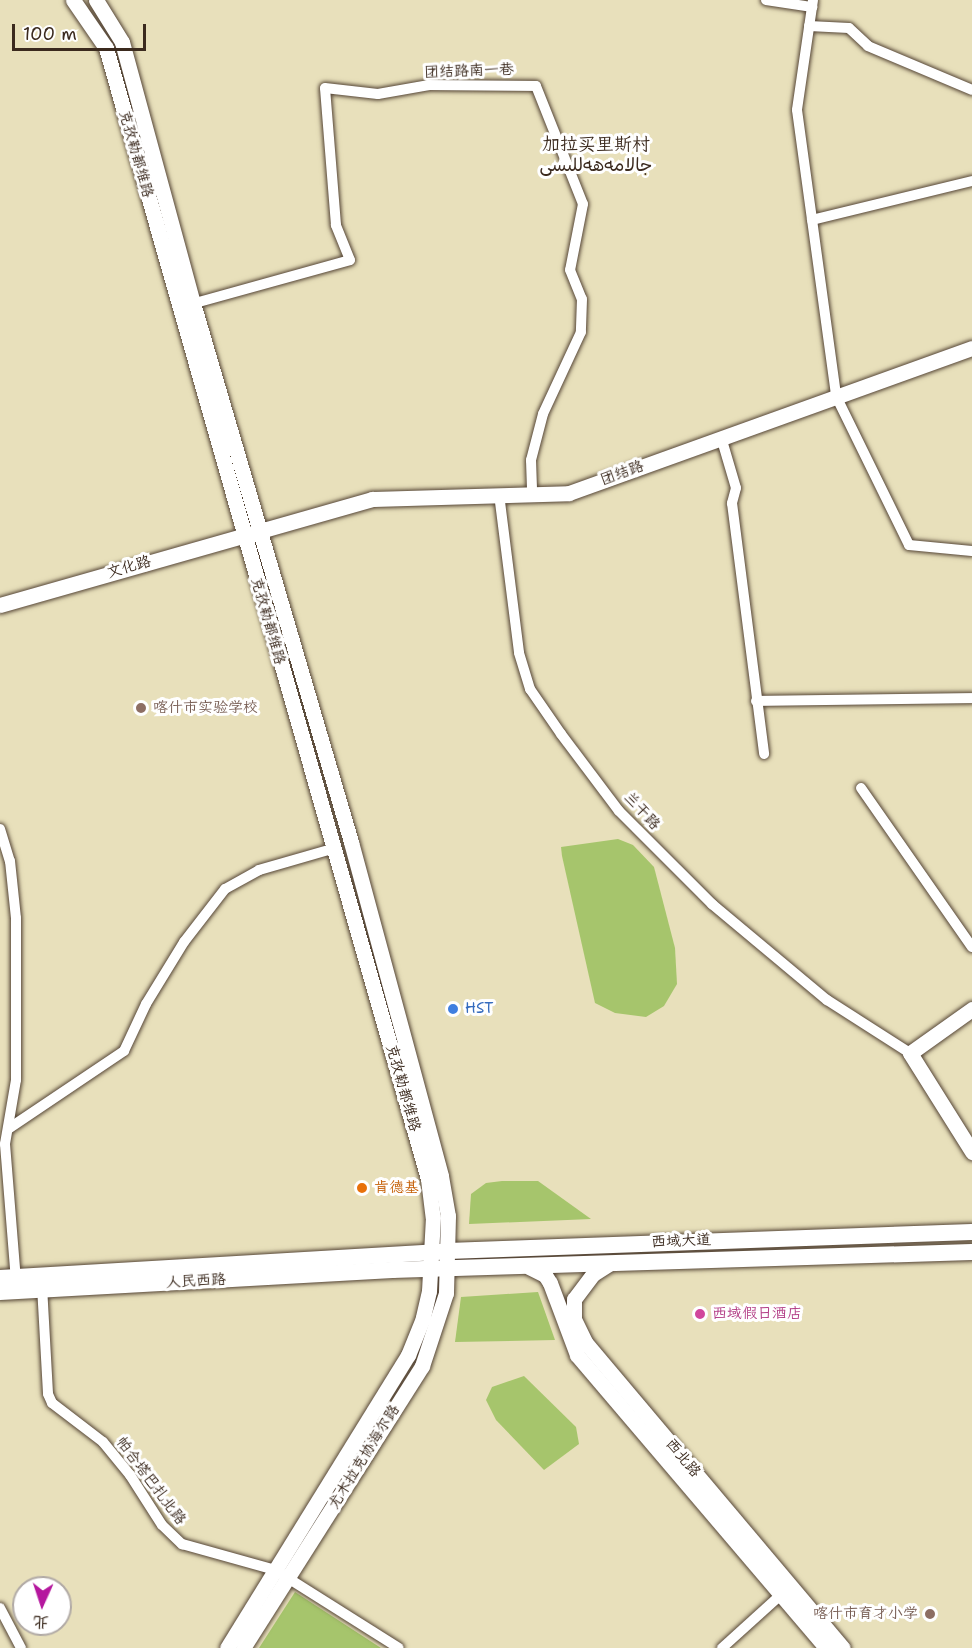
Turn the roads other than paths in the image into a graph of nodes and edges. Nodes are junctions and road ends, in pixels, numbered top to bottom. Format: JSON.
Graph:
{"nodes":[{"id":1,"x":73,"y":0,"type":"edge"},
{"id":2,"x":96,"y":0,"type":"edge"},
{"id":3,"x":766,"y":0,"type":"edge"},
{"id":4,"x":812,"y":4,"type":"edge"},
{"id":5,"x":809,"y":26,"type":"junction"},
{"id":6,"x":972,"y":90,"type":"edge"},
{"id":7,"x":972,"y":182,"type":"edge"},
{"id":8,"x":812,"y":220,"type":"junction"},
{"id":9,"x":186,"y":305,"type":"junction"},
{"id":10,"x":972,"y":348,"type":"edge"},
{"id":11,"x":836,"y":396,"type":"junction"},
{"id":12,"x":721,"y":437,"type":"junction"},
{"id":13,"x":499,"y":494,"type":"junction"},
{"id":14,"x":532,"y":494,"type":"junction"},
{"id":15,"x":259,"y":529,"type":"junction"},
{"id":16,"x":242,"y":534,"type":"junction"},
{"id":17,"x":972,"y":551,"type":"edge"},
{"id":18,"x":0,"y":605,"type":"edge"},
{"id":19,"x":972,"y":698,"type":"edge"},
{"id":20,"x":756,"y":701,"type":"junction"},
{"id":21,"x":764,"y":754,"type":"dead end"},
{"id":22,"x":861,"y":788,"type":"dead end"},
{"id":23,"x":0,"y":829,"type":"edge"},
{"id":24,"x":335,"y":848,"type":"junction"},
{"id":25,"x":972,"y":947,"type":"edge"},
{"id":26,"x":972,"y":1009,"type":"edge"},
{"id":27,"x":910,"y":1053,"type":"junction"},
{"id":28,"x":8,"y":1129,"type":"junction"},
{"id":29,"x":972,"y":1152,"type":"edge"},
{"id":30,"x":972,"y":1232,"type":"edge"},
{"id":31,"x":440,"y":1252,"type":"junction"},
{"id":32,"x":972,"y":1252,"type":"edge"},
{"id":33,"x":392,"y":1262,"type":"junction"},
{"id":34,"x":609,"y":1264,"type":"junction"},
{"id":35,"x":529,"y":1267,"type":"junction"},
{"id":36,"x":448,"y":1269,"type":"junction"},
{"id":37,"x":430,"y":1270,"type":"junction"},
{"id":38,"x":41,"y":1283,"type":"junction"},
{"id":39,"x":8,"y":1285,"type":"edge"},
{"id":40,"x":282,"y":1574,"type":"junction"},
{"id":41,"x":786,"y":1590,"type":"junction"},
{"id":42,"x":0,"y":1608,"type":"edge"},
{"id":43,"x":21,"y":1648,"type":"edge"},
{"id":44,"x":227,"y":1648,"type":"edge"},
{"id":45,"x":243,"y":1648,"type":"edge"},
{"id":46,"x":399,"y":1648,"type":"edge"},
{"id":47,"x":722,"y":1648,"type":"edge"},
{"id":48,"x":826,"y":1648,"type":"edge"},
{"id":49,"x":843,"y":1648,"type":"edge"}],
"edges":[{"from":1,"to":9,"type":"main road","name":"克孜勒都维路"},
{"from":2,"to":9,"type":"main road","name":"克孜勒都维路"},
{"from":3,"to":4,"type":"street"},
{"from":4,"to":5,"type":"street"},
{"from":5,"to":6,"type":"street"},
{"from":5,"to":8,"type":"street"},
{"from":7,"to":8,"type":"street"},
{"from":8,"to":11,"type":"street"},
{"from":9,"to":14,"type":"street","name":"团结路南一巷"},
{"from":9,"to":15,"type":"main road","name":"克孜勒都维路"},
{"from":9,"to":16,"type":"main road","name":"克孜勒都维路"},
{"from":10,"to":11,"type":"main road","name":"团结路"},
{"from":11,"to":12,"type":"main road","name":"团结路"},
{"from":11,"to":17,"type":"street"},
{"from":12,"to":14,"type":"main road","name":"团结路"},
{"from":12,"to":20,"type":"street"},
{"from":13,"to":14,"type":"main road","name":"团结路"},
{"from":13,"to":15,"type":"main road","name":"团结路"},
{"from":13,"to":27,"type":"street","name":"兰干路"},
{"from":15,"to":16,"type":"main road","name":"文化路"},
{"from":15,"to":31,"type":"main road","name":"克孜勒都维路"},
{"from":16,"to":18,"type":"main road","name":"文化路"},
{"from":16,"to":24,"type":"main road","name":"克孜勒都维路"},
{"from":19,"to":20,"type":"street"},
{"from":20,"to":21,"type":"street"},
{"from":22,"to":25,"type":"street"},
{"from":23,"to":28,"type":"street"},
{"from":24,"to":28,"type":"street"},
{"from":24,"to":31,"type":"main road","name":"克孜勒都维路"},
{"from":26,"to":27,"type":"main road"},
{"from":27,"to":29,"type":"main road"},
{"from":28,"to":39,"type":"street"},
{"from":30,"to":31,"type":"main road","name":"西域大道"},
{"from":31,"to":33,"type":"main road","name":"西域大道"},
{"from":31,"to":36,"type":"main road","name":"尤木拉克协海尔路"},
{"from":31,"to":37,"type":"main road","name":"尤木拉克协海尔路"},
{"from":32,"to":34,"type":"main road","name":"西域大道"},
{"from":33,"to":37,"type":"main road","name":"西域大道"},
{"from":33,"to":38,"type":"main road","name":"人民西路"},
{"from":34,"to":35,"type":"main road","name":"西域大道"},
{"from":34,"to":41,"type":"main road","name":"西北路"},
{"from":35,"to":36,"type":"main road","name":"西域大道"},
{"from":35,"to":41,"type":"main road","name":"西北路"},
{"from":36,"to":37,"type":"main road","name":"西域大道"},
{"from":36,"to":40,"type":"main road","name":"尤木拉克协海尔路"},
{"from":37,"to":40,"type":"main road","name":"尤木拉克协海尔路"},
{"from":38,"to":39,"type":"main road","name":"人民西路"},
{"from":38,"to":40,"type":"street","name":"帕合塔巴扎北路"},
{"from":40,"to":44,"type":"main road","name":"尤木拉克协海尔路"},
{"from":40,"to":45,"type":"main road","name":"尤木拉克协海尔路"},
{"from":40,"to":46,"type":"street","name":"帕合塔巴扎北路"},
{"from":41,"to":47,"type":"street"},
{"from":41,"to":48,"type":"main road","name":"西北路"},
{"from":41,"to":49,"type":"main road","name":"西北路"},
{"from":42,"to":43,"type":"street"}]}
